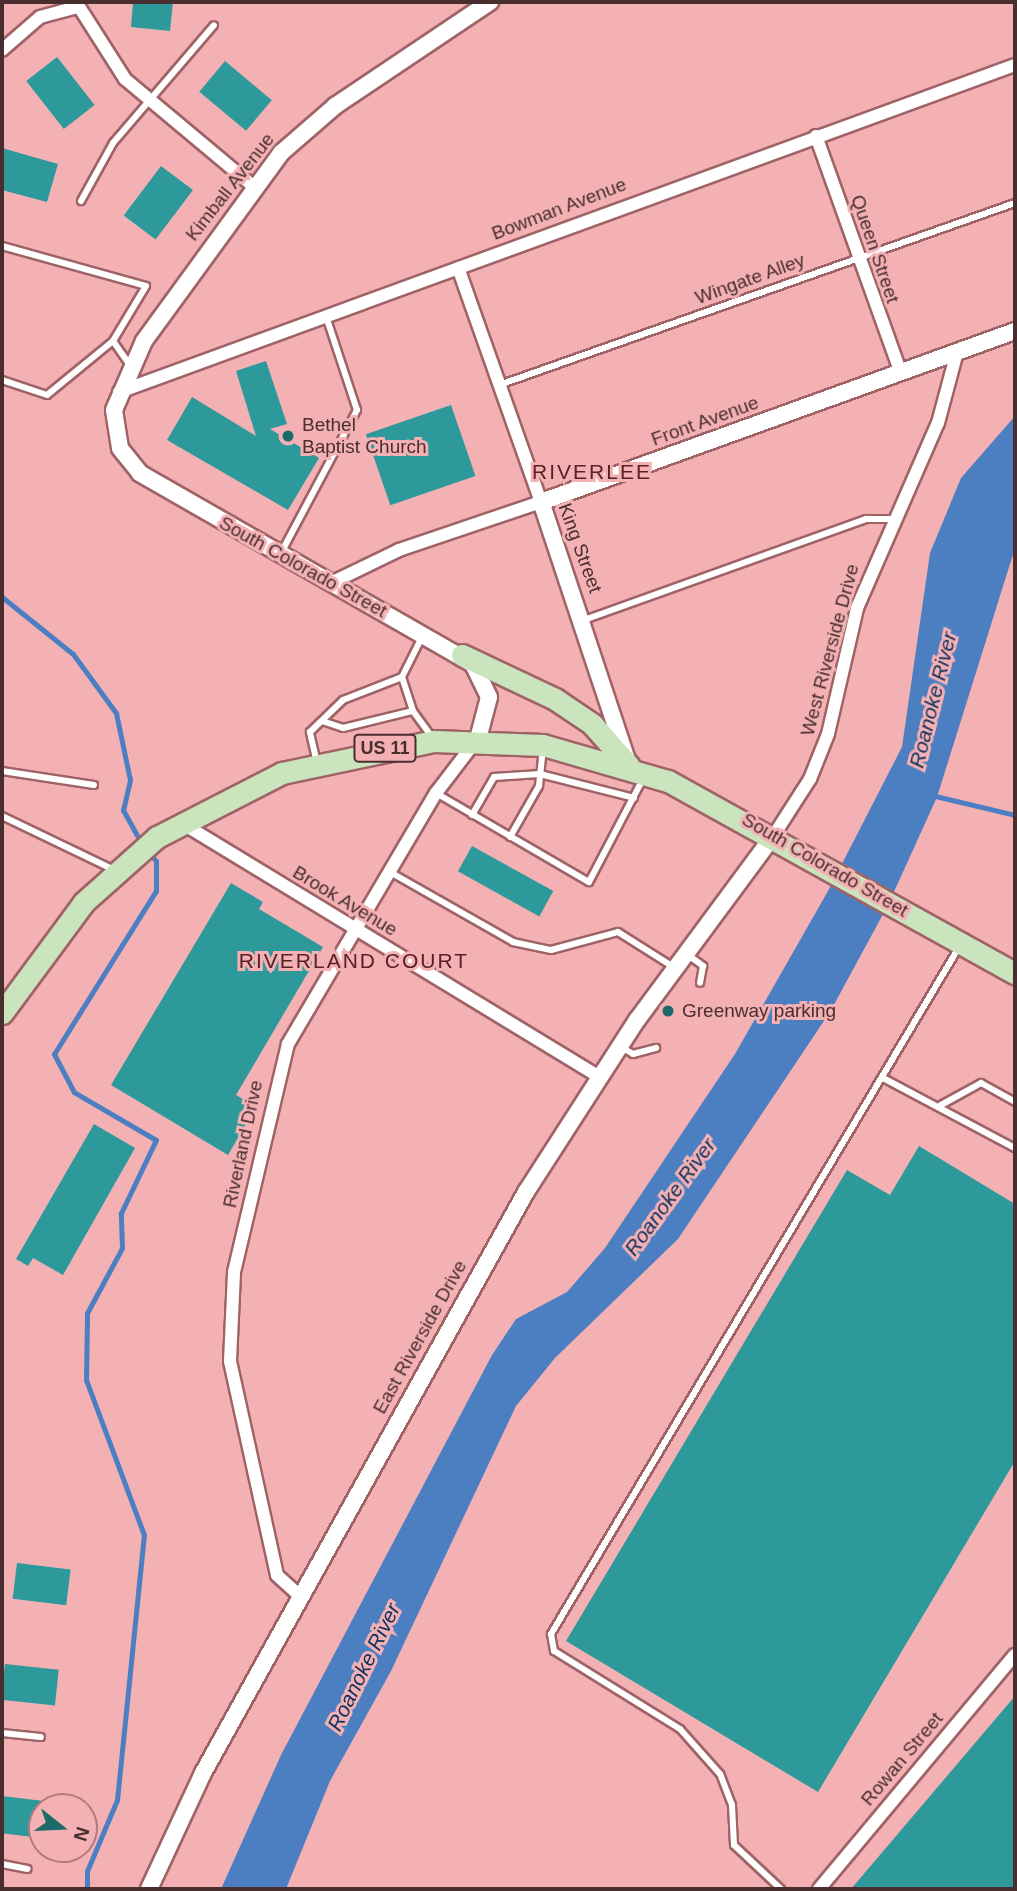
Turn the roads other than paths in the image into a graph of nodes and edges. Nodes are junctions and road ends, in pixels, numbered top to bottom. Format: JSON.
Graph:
{"nodes":[{"id":1,"x":490,"y":2,"type":"edge"},
{"id":2,"x":77,"y":4,"type":"edge"},
{"id":3,"x":214,"y":25,"type":"dead end"},
{"id":4,"x":2,"y":50,"type":"edge"},
{"id":5,"x":1015,"y":65,"type":"edge"},
{"id":6,"x":148,"y":103,"type":"junction"},
{"id":7,"x":816,"y":136,"type":"junction"},
{"id":8,"x":254,"y":187,"type":"junction"},
{"id":9,"x":81,"y":201,"type":"dead end"},
{"id":10,"x":1015,"y":203,"type":"edge"},
{"id":11,"x":2,"y":246,"type":"edge"},
{"id":12,"x":858,"y":259,"type":"junction"},
{"id":13,"x":458,"y":268,"type":"junction"},
{"id":14,"x":326,"y":316,"type":"junction"},
{"id":15,"x":1015,"y":331,"type":"edge"},
{"id":16,"x":113,"y":341,"type":"junction"},
{"id":17,"x":957,"y":352,"type":"junction"},
{"id":18,"x":130,"y":365,"type":"junction"},
{"id":19,"x":901,"y":373,"type":"junction"},
{"id":20,"x":2,"y":380,"type":"edge"},
{"id":21,"x":497,"y":386,"type":"junction"},
{"id":22,"x":118,"y":392,"type":"junction"},
{"id":23,"x":541,"y":502,"type":"junction"},
{"id":24,"x":893,"y":519,"type":"junction"},
{"id":25,"x":279,"y":554,"type":"junction"},
{"id":26,"x":331,"y":583,"type":"junction"},
{"id":27,"x":584,"y":620,"type":"junction"},
{"id":28,"x":423,"y":634,"type":"junction"},
{"id":29,"x":462,"y":655,"type":"junction"},
{"id":30,"x":402,"y":677,"type":"junction"},
{"id":31,"x":413,"y":711,"type":"junction"},
{"id":32,"x":322,"y":721,"type":"junction"},
{"id":33,"x":478,"y":739,"type":"junction"},
{"id":34,"x":434,"y":741,"type":"junction"},
{"id":35,"x":543,"y":745,"type":"junction"},
{"id":36,"x":317,"y":763,"type":"junction"},
{"id":37,"x":638,"y":769,"type":"junction"},
{"id":38,"x":2,"y":771,"type":"edge"},
{"id":39,"x":540,"y":774,"type":"junction"},
{"id":40,"x":94,"y":785,"type":"dead end"},
{"id":41,"x":436,"y":793,"type":"junction"},
{"id":42,"x":634,"y":798,"type":"junction"},
{"id":43,"x":472,"y":815,"type":"junction"},
{"id":44,"x":2,"y":816,"type":"edge"},
{"id":45,"x":180,"y":822,"type":"junction"},
{"id":46,"x":774,"y":835,"type":"junction"},
{"id":47,"x":510,"y":837,"type":"junction"},
{"id":48,"x":116,"y":871,"type":"junction"},
{"id":49,"x":389,"y":871,"type":"junction"},
{"id":50,"x":352,"y":930,"type":"junction"},
{"id":51,"x":962,"y":943,"type":"junction"},
{"id":52,"x":685,"y":953,"type":"junction"},
{"id":53,"x":675,"y":968,"type":"junction"},
{"id":54,"x":1015,"y":973,"type":"edge"},
{"id":55,"x":700,"y":983,"type":"dead end"},
{"id":56,"x":2,"y":1013,"type":"edge"},
{"id":57,"x":619,"y":1046,"type":"junction"},
{"id":58,"x":656,"y":1048,"type":"dead end"},
{"id":59,"x":599,"y":1077,"type":"junction"},
{"id":60,"x":885,"y":1079,"type":"junction"},
{"id":61,"x":1015,"y":1102,"type":"edge"},
{"id":62,"x":941,"y":1105,"type":"junction"},
{"id":63,"x":1015,"y":1148,"type":"edge"},
{"id":64,"x":300,"y":1596,"type":"junction"},
{"id":65,"x":1015,"y":1655,"type":"edge"},
{"id":66,"x":2,"y":1733,"type":"edge"},
{"id":67,"x":41,"y":1737,"type":"dead end"},
{"id":68,"x":2,"y":1864,"type":"edge"},
{"id":69,"x":28,"y":1869,"type":"dead end"},
{"id":70,"x":149,"y":1889,"type":"edge"},
{"id":71,"x":781,"y":1889,"type":"edge"},
{"id":72,"x":818,"y":1889,"type":"edge"}],
"edges":[{"from":1,"to":8,"type":"street","name":"Kimball Avenue"},
{"from":2,"to":4,"type":"street"},
{"from":2,"to":6,"type":"street"},
{"from":3,"to":6,"type":"lane"},
{"from":5,"to":7,"type":"street","name":"Bowman Avenue"},
{"from":6,"to":8,"type":"street"},
{"from":6,"to":9,"type":"lane"},
{"from":7,"to":12,"type":"street","name":"Queen Street"},
{"from":7,"to":13,"type":"street","name":"Bowman Avenue"},
{"from":8,"to":18,"type":"street","name":"Kimball Avenue"},
{"from":10,"to":12,"type":"lane","name":"Wingate Alley"},
{"from":11,"to":16,"type":"lane"},
{"from":12,"to":19,"type":"street","name":"Queen Street"},
{"from":12,"to":21,"type":"lane","name":"Wingate Alley"},
{"from":13,"to":14,"type":"street","name":"Bowman Avenue"},
{"from":13,"to":21,"type":"street","name":"King Street"},
{"from":14,"to":22,"type":"street","name":"Bowman Avenue"},
{"from":14,"to":25,"type":"lane"},
{"from":15,"to":17,"type":"street","name":"Front Avenue"},
{"from":16,"to":18,"type":"lane"},
{"from":16,"to":20,"type":"lane"},
{"from":17,"to":19,"type":"street","name":"Front Avenue"},
{"from":17,"to":24,"type":"street","name":"West Riverside Drive"},
{"from":18,"to":22,"type":"street","name":"Kimball Avenue"},
{"from":19,"to":23,"type":"street","name":"Front Avenue"},
{"from":21,"to":23,"type":"street","name":"King Street"},
{"from":22,"to":25,"type":"street","name":"South Colorado Street"},
{"from":23,"to":26,"type":"street","name":"Front Avenue"},
{"from":23,"to":27,"type":"street","name":"King Street"},
{"from":24,"to":27,"type":"lane"},
{"from":24,"to":46,"type":"street","name":"West Riverside Drive"},
{"from":25,"to":26,"type":"street","name":"South Colorado Street"},
{"from":26,"to":28,"type":"street","name":"South Colorado Street"},
{"from":27,"to":37,"type":"street","name":"King Street"},
{"from":28,"to":29,"type":"street","name":"South Colorado Street"},
{"from":28,"to":30,"type":"lane"},
{"from":29,"to":33,"type":"street","name":"South Colorado Street"},
{"from":29,"to":37,"type":"main road"},
{"from":30,"to":31,"type":"lane"},
{"from":30,"to":32,"type":"lane"},
{"from":31,"to":32,"type":"lane"},
{"from":31,"to":34,"type":"lane"},
{"from":32,"to":36,"type":"lane"},
{"from":33,"to":34,"type":"main road","number":"US 11"},
{"from":33,"to":35,"type":"main road","number":"US 11"},
{"from":33,"to":41,"type":"street","name":"Riverland Drive"},
{"from":34,"to":36,"type":"main road","number":"US 11"},
{"from":35,"to":37,"type":"main road","number":"US 11"},
{"from":35,"to":39,"type":"lane"},
{"from":36,"to":45,"type":"main road","number":"US 11"},
{"from":37,"to":42,"type":"lane"},
{"from":37,"to":46,"type":"main road","name":"South Colorado Street","number":"US 11"},
{"from":38,"to":40,"type":"lane"},
{"from":39,"to":42,"type":"lane"},
{"from":39,"to":43,"type":"lane"},
{"from":39,"to":47,"type":"lane"},
{"from":41,"to":43,"type":"lane"},
{"from":41,"to":49,"type":"street","name":"Riverland Drive"},
{"from":42,"to":47,"type":"lane"},
{"from":43,"to":47,"type":"lane"},
{"from":44,"to":48,"type":"lane"},
{"from":45,"to":48,"type":"main road","number":"US 11"},
{"from":45,"to":50,"type":"street","name":"Brook Avenue"},
{"from":46,"to":51,"type":"main road","name":"South Colorado Street","number":"US 11"},
{"from":46,"to":52,"type":"street","name":"East Riverside Drive"},
{"from":48,"to":56,"type":"main road","number":"US 11"},
{"from":49,"to":50,"type":"street","name":"Riverland Drive"},
{"from":49,"to":53,"type":"lane"},
{"from":50,"to":59,"type":"street","name":"Brook Avenue"},
{"from":50,"to":64,"type":"street","name":"Riverland Drive"},
{"from":51,"to":54,"type":"main road","name":"South Colorado Street","number":"US 11"},
{"from":51,"to":60,"type":"lane"},
{"from":52,"to":53,"type":"street","name":"East Riverside Drive"},
{"from":52,"to":55,"type":"lane"},
{"from":53,"to":57,"type":"street","name":"East Riverside Drive"},
{"from":57,"to":58,"type":"lane"},
{"from":57,"to":59,"type":"street","name":"East Riverside Drive"},
{"from":59,"to":64,"type":"street","name":"East Riverside Drive"},
{"from":60,"to":62,"type":"lane"},
{"from":60,"to":71,"type":"lane"},
{"from":61,"to":62,"type":"lane"},
{"from":62,"to":63,"type":"lane"},
{"from":64,"to":70,"type":"street","name":"East Riverside Drive"},
{"from":65,"to":72,"type":"street","name":"Rowan Street"},
{"from":66,"to":67,"type":"lane"},
{"from":68,"to":69,"type":"lane"}]}
